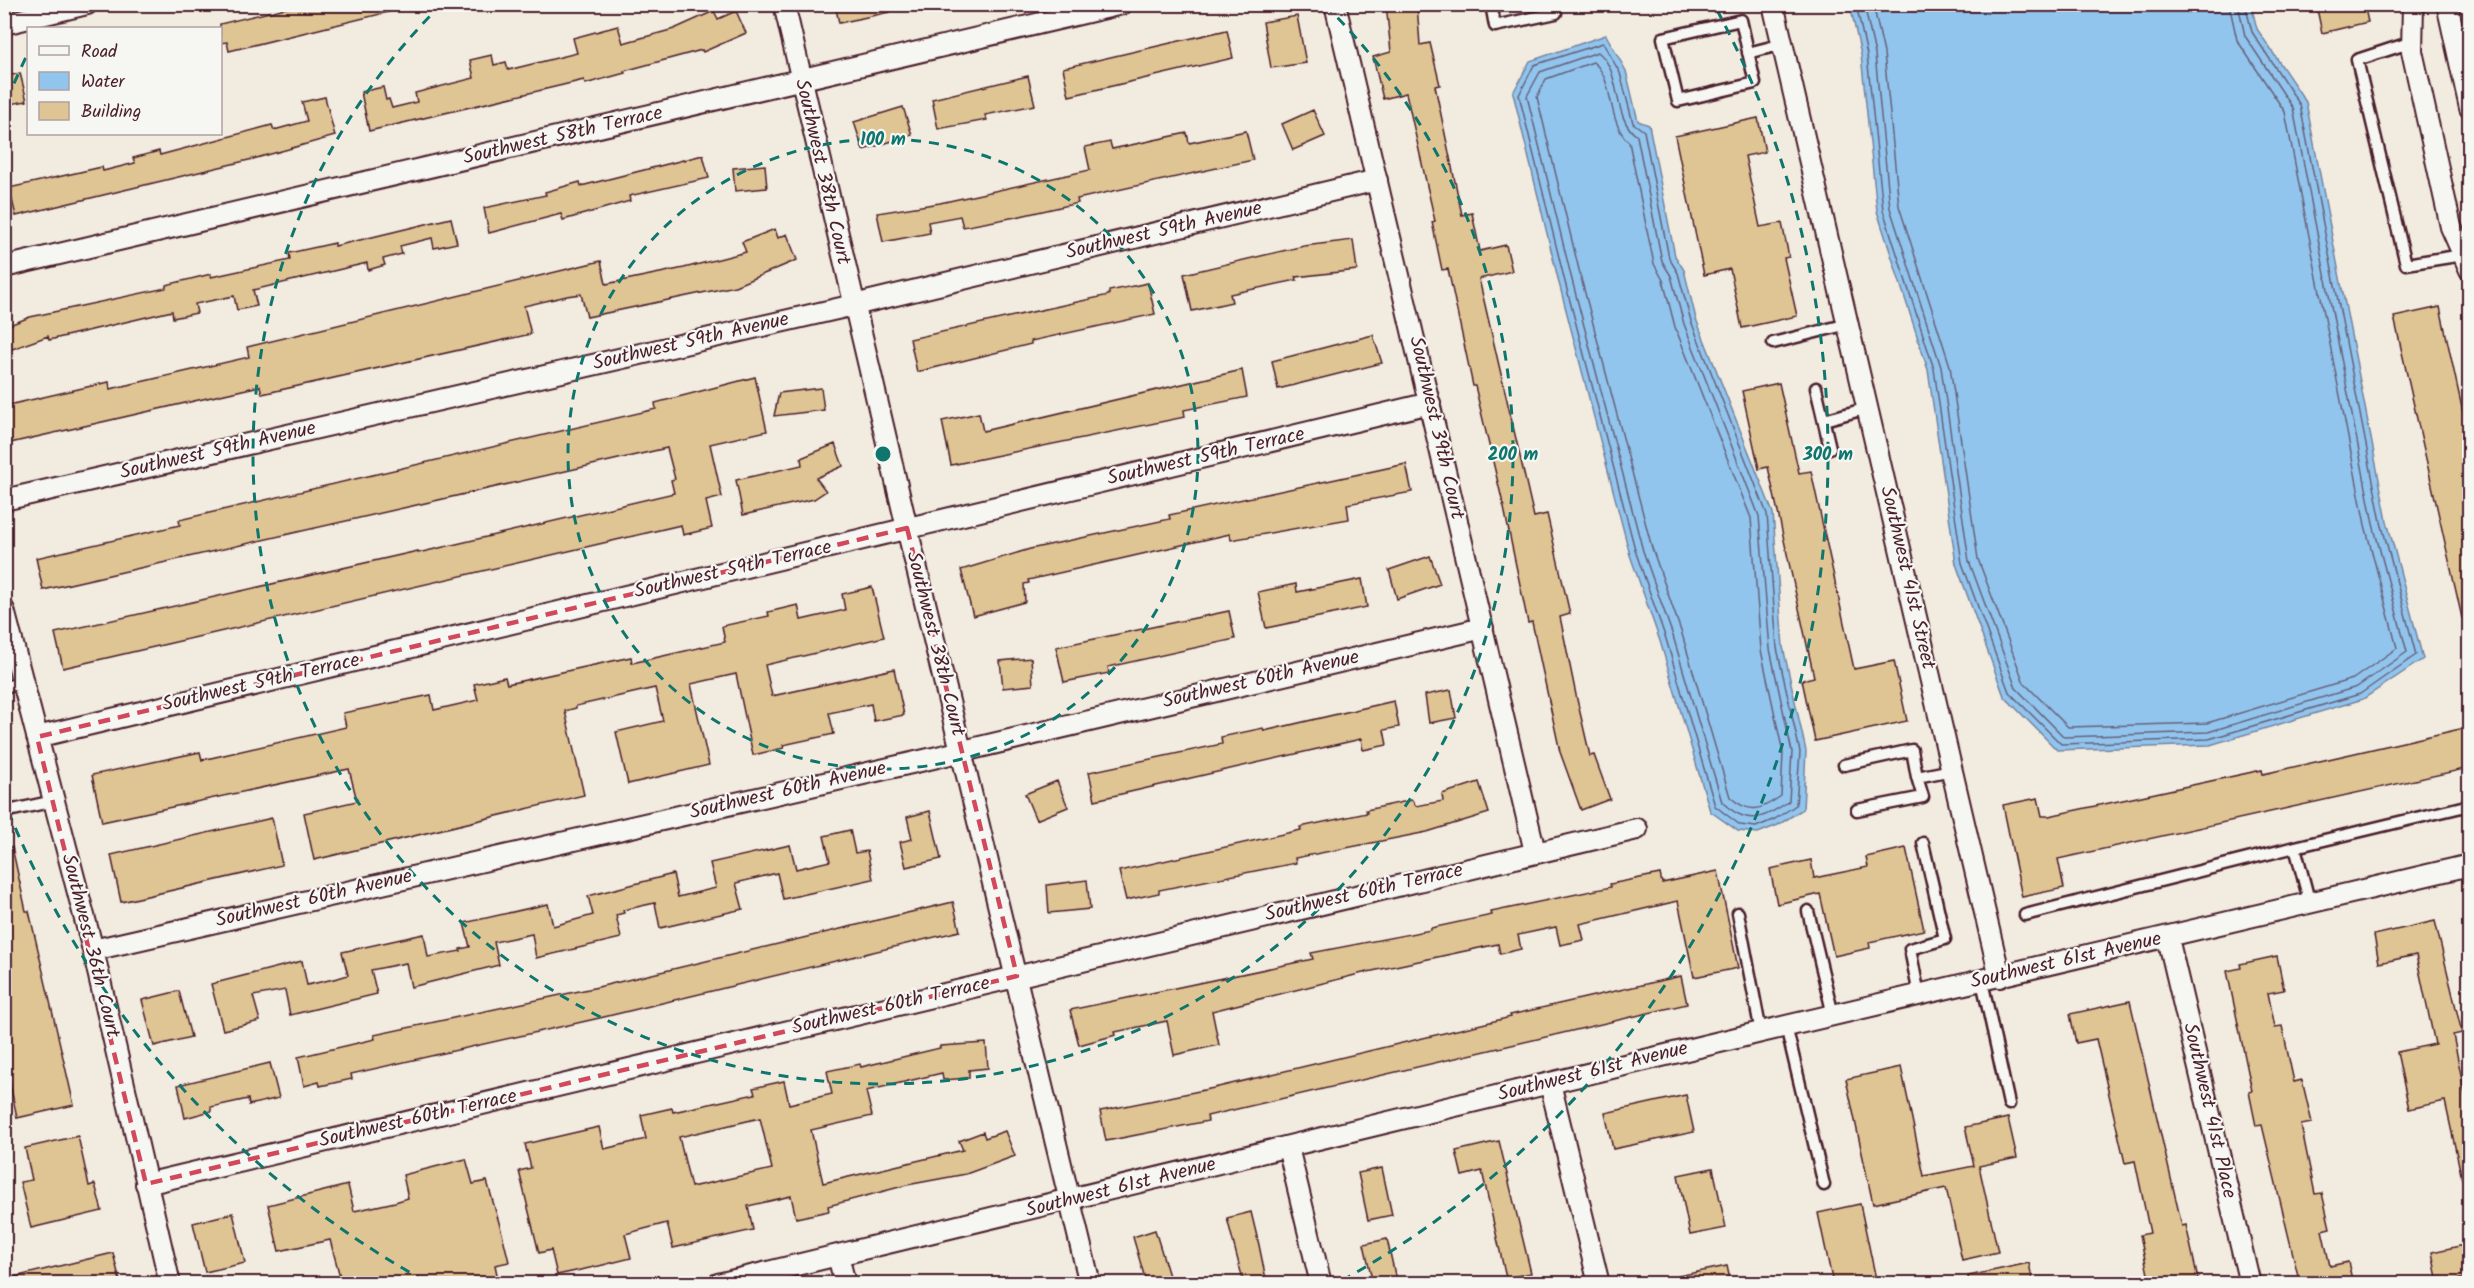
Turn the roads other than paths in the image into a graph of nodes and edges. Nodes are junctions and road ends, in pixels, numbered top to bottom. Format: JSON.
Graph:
{"nodes":[{"id":1,"x":784,"y":4,"type":"edge"},
{"id":2,"x":1122,"y":4,"type":"edge"},
{"id":3,"x":1335,"y":4,"type":"edge"},
{"id":4,"x":1491,"y":4,"type":"edge"},
{"id":5,"x":1554,"y":4,"type":"edge"},
{"id":6,"x":1773,"y":4,"type":"edge"},
{"id":7,"x":2412,"y":4,"type":"edge"},
{"id":8,"x":2447,"y":4,"type":"edge"},
{"id":9,"x":86,"y":5,"type":"edge"},
{"id":10,"x":4,"y":24,"type":"edge"},
{"id":11,"x":2412,"y":42,"type":"junction"},
{"id":12,"x":1783,"y":44,"type":"junction"},
{"id":13,"x":1749,"y":53,"type":"junction"},
{"id":14,"x":800,"y":80,"type":"junction"},
{"id":15,"x":2469,"y":108,"type":"edge"},
{"id":16,"x":1377,"y":180,"type":"junction"},
{"id":17,"x":2466,"y":262,"type":"edge"},
{"id":18,"x":4,"y":267,"type":"edge"},
{"id":19,"x":854,"y":305,"type":"junction"},
{"id":20,"x":1848,"y":324,"type":"junction"},
{"id":21,"x":1773,"y":343,"type":"dead end"},
{"id":22,"x":1815,"y":388,"type":"dead end"},
{"id":23,"x":1430,"y":403,"type":"junction"},
{"id":24,"x":1868,"y":408,"type":"junction"},
{"id":25,"x":1824,"y":420,"type":"junction"},
{"id":26,"x":1830,"y":448,"type":"dead end"},
{"id":27,"x":4,"y":500,"type":"edge"},
{"id":28,"x":907,"y":528,"type":"junction"},
{"id":29,"x":4,"y":610,"type":"edge"},
{"id":30,"x":1483,"y":628,"type":"junction"},
{"id":31,"x":14,"y":685,"type":"edge"},
{"id":32,"x":37,"y":737,"type":"junction"},
{"id":33,"x":962,"y":751,"type":"junction"},
{"id":34,"x":1844,"y":765,"type":"dead end"},
{"id":35,"x":1952,"y":770,"type":"junction"},
{"id":36,"x":1917,"y":777,"type":"junction"},
{"id":37,"x":54,"y":801,"type":"junction"},
{"id":38,"x":2469,"y":806,"type":"edge"},
{"id":39,"x":1857,"y":810,"type":"dead end"},
{"id":40,"x":4,"y":812,"type":"edge"},
{"id":41,"x":1636,"y":829,"type":"dead end"},
{"id":42,"x":1923,"y":843,"type":"dead end"},
{"id":43,"x":2295,"y":847,"type":"junction"},
{"id":44,"x":1535,"y":852,"type":"junction"},
{"id":45,"x":2469,"y":865,"type":"edge"},
{"id":46,"x":2310,"y":904,"type":"junction"},
{"id":47,"x":1808,"y":911,"type":"dead end"},
{"id":48,"x":1738,"y":913,"type":"dead end"},
{"id":49,"x":2025,"y":915,"type":"dead end"},
{"id":50,"x":2168,"y":938,"type":"junction"},
{"id":51,"x":93,"y":950,"type":"junction"},
{"id":52,"x":1017,"y":976,"type":"junction"},
{"id":53,"x":1991,"y":979,"type":"junction"},
{"id":54,"x":1918,"y":995,"type":"junction"},
{"id":55,"x":1833,"y":1015,"type":"junction"},
{"id":56,"x":1786,"y":1026,"type":"junction"},
{"id":57,"x":1761,"y":1032,"type":"junction"},
{"id":58,"x":1550,"y":1083,"type":"junction"},
{"id":59,"x":2009,"y":1104,"type":"dead end"},
{"id":60,"x":1288,"y":1147,"type":"junction"},
{"id":61,"x":146,"y":1184,"type":"junction"},
{"id":62,"x":1824,"y":1185,"type":"dead end"},
{"id":63,"x":1070,"y":1200,"type":"junction"},
{"id":64,"x":838,"y":1255,"type":"junction"},
{"id":65,"x":170,"y":1284,"type":"edge"},
{"id":66,"x":718,"y":1284,"type":"edge"},
{"id":67,"x":845,"y":1284,"type":"edge"},
{"id":68,"x":1090,"y":1284,"type":"edge"},
{"id":69,"x":1321,"y":1284,"type":"edge"},
{"id":70,"x":1599,"y":1284,"type":"edge"},
{"id":71,"x":2250,"y":1284,"type":"edge"}],
"edges":[{"from":1,"to":14,"type":"street","name":"Southwest 38th Court"},
{"from":2,"to":14,"type":"street","name":"Southwest 58th Terrace"},
{"from":3,"to":16,"type":"street","name":"Southwest 39th Court"},
{"from":4,"to":5,"type":"lane"},
{"from":6,"to":12,"type":"street","name":"Southwest 41st Street"},
{"from":7,"to":11,"type":"street"},
{"from":8,"to":15,"type":"street"},
{"from":9,"to":10,"type":"street"},
{"from":11,"to":17,"type":"street"},
{"from":11,"to":17,"type":"lane"},
{"from":12,"to":13,"type":"lane"},
{"from":12,"to":20,"type":"street","name":"Southwest 41st Street"},
{"from":13,"to":13,"type":"lane"},
{"from":14,"to":18,"type":"street","name":"Southwest 58th Terrace"},
{"from":14,"to":19,"type":"street","name":"Southwest 38th Court"},
{"from":16,"to":19,"type":"street","name":"Southwest 59th Avenue"},
{"from":16,"to":23,"type":"street","name":"Southwest 39th Court"},
{"from":19,"to":27,"type":"street","name":"Southwest 59th Avenue"},
{"from":19,"to":28,"type":"street","name":"Southwest 38th Court"},
{"from":20,"to":21,"type":"lane"},
{"from":20,"to":24,"type":"street","name":"Southwest 41st Street"},
{"from":22,"to":25,"type":"lane"},
{"from":23,"to":28,"type":"street","name":"Southwest 59th Terrace"},
{"from":23,"to":30,"type":"street","name":"Southwest 39th Court"},
{"from":24,"to":25,"type":"lane"},
{"from":24,"to":35,"type":"street","name":"Southwest 41st Street"},
{"from":25,"to":26,"type":"lane"},
{"from":28,"to":32,"type":"street","name":"Southwest 59th Terrace"},
{"from":28,"to":33,"type":"street","name":"Southwest 38th Court"},
{"from":29,"to":31,"type":"street","name":"Southwest 36th Court"},
{"from":30,"to":33,"type":"street","name":"Southwest 60th Avenue"},
{"from":30,"to":44,"type":"street","name":"Southwest 39th Court"},
{"from":31,"to":32,"type":"street","name":"Southwest 36th Court"},
{"from":32,"to":37,"type":"street","name":"Southwest 36th Court"},
{"from":33,"to":51,"type":"street","name":"Southwest 60th Avenue"},
{"from":33,"to":52,"type":"street","name":"Southwest 38th Court"},
{"from":34,"to":36,"type":"lane"},
{"from":35,"to":36,"type":"lane"},
{"from":35,"to":53,"type":"street","name":"Southwest 41st Street"},
{"from":36,"to":39,"type":"lane"},
{"from":37,"to":40,"type":"lane"},
{"from":37,"to":51,"type":"street","name":"Southwest 36th Court"},
{"from":38,"to":43,"type":"lane"},
{"from":41,"to":44,"type":"street","name":"Southwest 60th Terrace"},
{"from":42,"to":54,"type":"lane"},
{"from":43,"to":46,"type":"lane"},
{"from":43,"to":49,"type":"lane"},
{"from":44,"to":52,"type":"street","name":"Southwest 60th Terrace"},
{"from":45,"to":46,"type":"street","name":"Southwest 61st Avenue"},
{"from":46,"to":50,"type":"street","name":"Southwest 61st Avenue"},
{"from":47,"to":55,"type":"lane"},
{"from":48,"to":57,"type":"lane"},
{"from":50,"to":53,"type":"street","name":"Southwest 61st Avenue"},
{"from":50,"to":71,"type":"street","name":"Southwest 41st Place"},
{"from":51,"to":61,"type":"street","name":"Southwest 36th Court"},
{"from":52,"to":61,"type":"street","name":"Southwest 60th Terrace"},
{"from":52,"to":63,"type":"street","name":"Southwest 38th Court"},
{"from":53,"to":54,"type":"street","name":"Southwest 61st Avenue"},
{"from":53,"to":59,"type":"lane"},
{"from":54,"to":55,"type":"street","name":"Southwest 61st Avenue"},
{"from":55,"to":56,"type":"street","name":"Southwest 61st Avenue"},
{"from":56,"to":57,"type":"street","name":"Southwest 61st Avenue"},
{"from":56,"to":62,"type":"lane"},
{"from":57,"to":58,"type":"street","name":"Southwest 61st Avenue"},
{"from":58,"to":60,"type":"street","name":"Southwest 61st Avenue"},
{"from":58,"to":70,"type":"street"},
{"from":60,"to":63,"type":"street","name":"Southwest 61st Avenue"},
{"from":60,"to":69,"type":"street"},
{"from":61,"to":65,"type":"street","name":"Southwest 36th Court"},
{"from":63,"to":64,"type":"street","name":"Southwest 61st Avenue"},
{"from":63,"to":68,"type":"street","name":"Southwest 38th Court"},
{"from":64,"to":66,"type":"street","name":"Southwest 61st Avenue"},
{"from":64,"to":67,"type":"street"}]}
